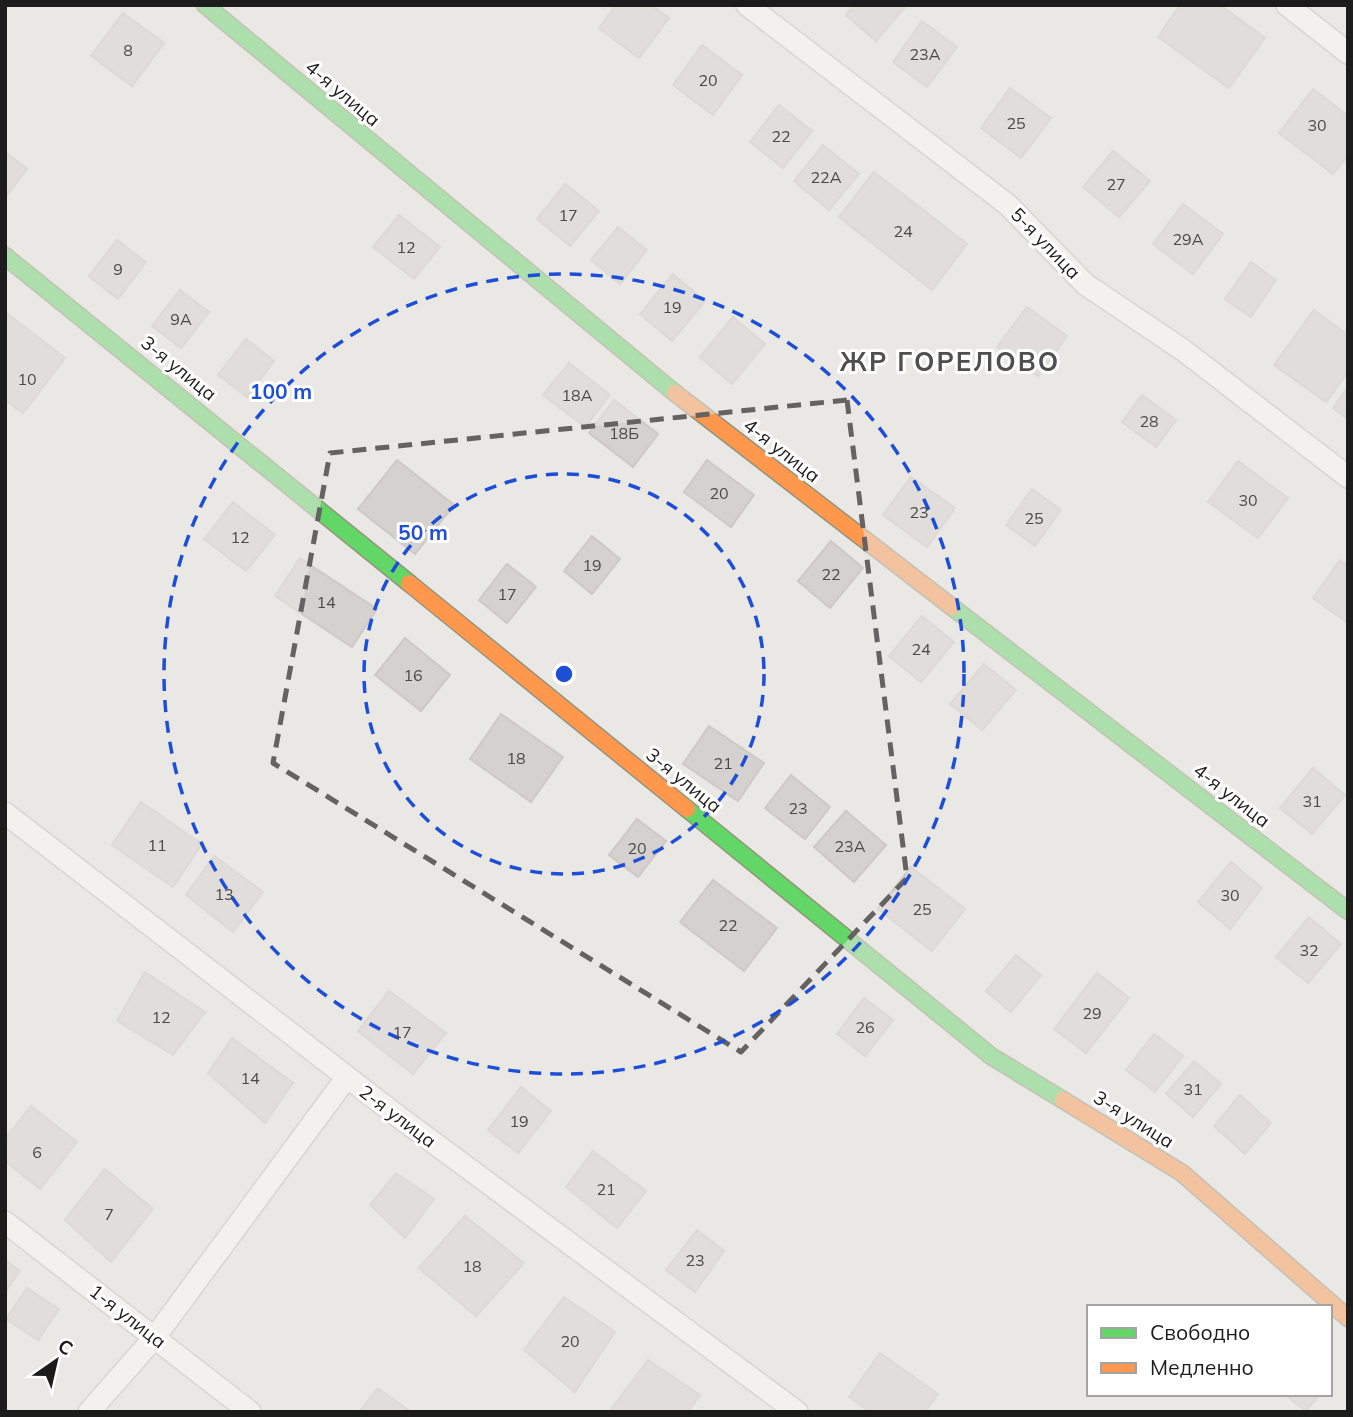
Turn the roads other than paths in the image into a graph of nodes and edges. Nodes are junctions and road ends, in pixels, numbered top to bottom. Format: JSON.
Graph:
{"nodes":[{"id":1,"x":205,"y":5,"type":"edge"},
{"id":2,"x":747,"y":5,"type":"edge"},
{"id":3,"x":1287,"y":5,"type":"edge"},
{"id":4,"x":1348,"y":53,"type":"edge"},
{"id":5,"x":5,"y":256,"type":"edge"},
{"id":6,"x":1348,"y":477,"type":"edge"},
{"id":7,"x":5,"y":813,"type":"edge"},
{"id":8,"x":1348,"y":911,"type":"edge"},
{"id":9,"x":347,"y":1077,"type":"junction"},
{"id":10,"x":5,"y":1222,"type":"edge"},
{"id":11,"x":1348,"y":1318,"type":"edge"},
{"id":12,"x":155,"y":1337,"type":"junction"},
{"id":13,"x":89,"y":1412,"type":"edge"},
{"id":14,"x":250,"y":1412,"type":"edge"},
{"id":15,"x":797,"y":1412,"type":"edge"}],
"edges":[{"from":1,"to":8,"type":"street","name":"4-я улица"},
{"from":2,"to":6,"type":"street","name":"5-я улица"},
{"from":3,"to":4,"type":"street"},
{"from":5,"to":11,"type":"street","name":"3-я улица"},
{"from":7,"to":9,"type":"street","name":"2-я улица"},
{"from":9,"to":12,"type":"street"},
{"from":9,"to":15,"type":"street","name":"2-я улица"},
{"from":10,"to":12,"type":"street","name":"1-я улица"},
{"from":12,"to":13,"type":"street"},
{"from":12,"to":14,"type":"street","name":"1-я улица"}]}
